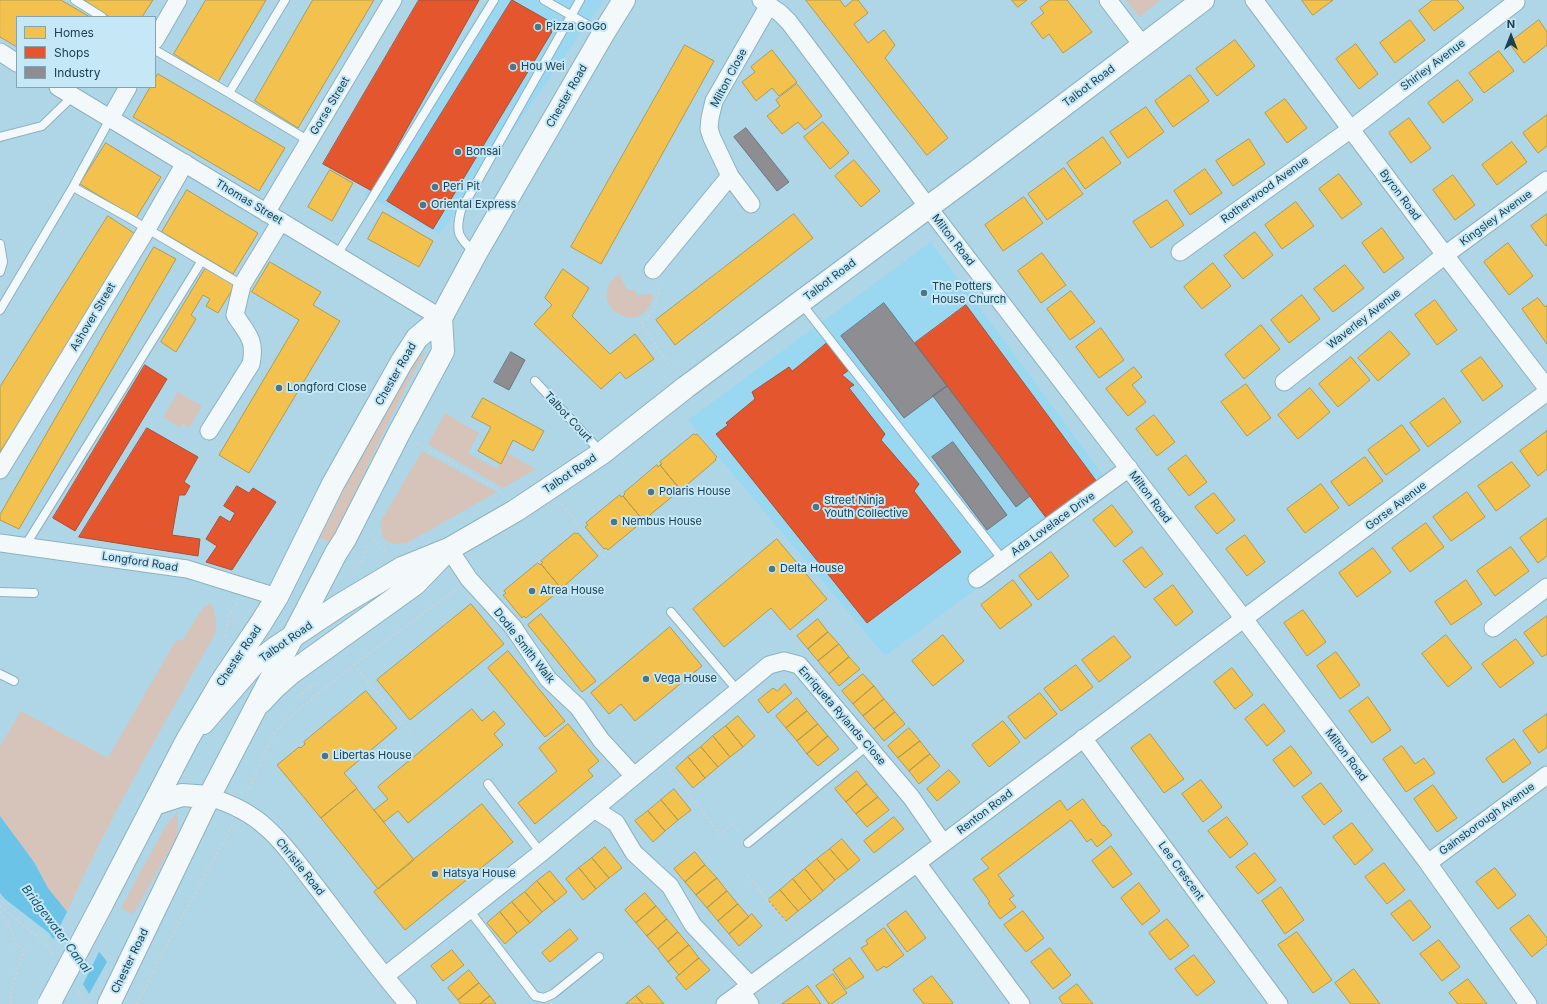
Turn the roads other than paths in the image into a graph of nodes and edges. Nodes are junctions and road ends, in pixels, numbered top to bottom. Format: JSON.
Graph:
{"nodes":[{"id":1,"x":74,"y":0,"type":"edge"},
{"id":2,"x":178,"y":0,"type":"edge"},
{"id":3,"x":286,"y":0,"type":"edge"},
{"id":4,"x":393,"y":0,"type":"edge"},
{"id":5,"x":494,"y":0,"type":"edge"},
{"id":6,"x":544,"y":0,"type":"edge"},
{"id":7,"x":580,"y":0,"type":"edge"},
{"id":8,"x":624,"y":0,"type":"edge"},
{"id":9,"x":1108,"y":0,"type":"edge"},
{"id":10,"x":1203,"y":0,"type":"edge"},
{"id":11,"x":1254,"y":0,"type":"edge"},
{"id":12,"x":765,"y":2,"type":"edge"},
{"id":13,"x":1516,"y":2,"type":"dead end"},
{"id":14,"x":100,"y":16,"type":"edge"},
{"id":15,"x":572,"y":16,"type":"junction"},
{"id":16,"x":603,"y":34,"type":"junction"},
{"id":17,"x":156,"y":38,"type":"edge"},
{"id":18,"x":1143,"y":46,"type":"junction"},
{"id":19,"x":156,"y":51,"type":"edge"},
{"id":20,"x":0,"y":52,"type":"edge"},
{"id":21,"x":16,"y":62,"type":"edge"},
{"id":22,"x":60,"y":88,"type":"edge"},
{"id":23,"x":127,"y":88,"type":"edge"},
{"id":24,"x":229,"y":93,"type":"junction"},
{"id":25,"x":73,"y":96,"type":"junction"},
{"id":26,"x":110,"y":119,"type":"junction"},
{"id":27,"x":1350,"y":129,"type":"junction"},
{"id":28,"x":0,"y":137,"type":"edge"},
{"id":29,"x":309,"y":141,"type":"junction"},
{"id":30,"x":185,"y":163,"type":"junction"},
{"id":31,"x":730,"y":176,"type":"junction"},
{"id":32,"x":1547,"y":180,"type":"edge"},
{"id":33,"x":73,"y":187,"type":"junction"},
{"id":34,"x":751,"y":204,"type":"dead end"},
{"id":35,"x":928,"y":207,"type":"junction"},
{"id":36,"x":266,"y":213,"type":"junction"},
{"id":37,"x":281,"y":221,"type":"junction"},
{"id":38,"x":147,"y":229,"type":"junction"},
{"id":39,"x":0,"y":244,"type":"edge"},
{"id":40,"x":1180,"y":252,"type":"dead end"},
{"id":41,"x":476,"y":253,"type":"junction"},
{"id":42,"x":337,"y":255,"type":"junction"},
{"id":43,"x":1444,"y":255,"type":"junction"},
{"id":44,"x":201,"y":262,"type":"junction"},
{"id":45,"x":652,"y":270,"type":"road end"},
{"id":46,"x":0,"y":272,"type":"edge"},
{"id":47,"x":242,"y":285,"type":"junction"},
{"id":48,"x":800,"y":302,"type":"junction"},
{"id":49,"x":0,"y":310,"type":"edge"},
{"id":50,"x":441,"y":318,"type":"junction"},
{"id":51,"x":535,"y":381,"type":"dead end"},
{"id":52,"x":1284,"y":382,"type":"dead end"},
{"id":53,"x":1547,"y":388,"type":"edge"},
{"id":54,"x":1547,"y":392,"type":"edge"},
{"id":55,"x":209,"y":430,"type":"dead end"},
{"id":56,"x":602,"y":453,"type":"junction"},
{"id":57,"x":2,"y":460,"type":"edge"},
{"id":58,"x":1129,"y":468,"type":"junction"},
{"id":59,"x":0,"y":542,"type":"edge"},
{"id":60,"x":25,"y":546,"type":"junction"},
{"id":61,"x":449,"y":549,"type":"junction"},
{"id":62,"x":1003,"y":560,"type":"junction"},
{"id":63,"x":977,"y":579,"type":"dead end"},
{"id":64,"x":1547,"y":587,"type":"edge"},
{"id":65,"x":317,"y":591,"type":"junction"},
{"id":66,"x":0,"y":592,"type":"edge"},
{"id":67,"x":34,"y":593,"type":"dead end"},
{"id":68,"x":277,"y":597,"type":"junction"},
{"id":69,"x":671,"y":612,"type":"dead end"},
{"id":70,"x":1244,"y":619,"type":"junction"},
{"id":71,"x":1493,"y":628,"type":"dead end"},
{"id":72,"x":294,"y":635,"type":"junction"},
{"id":73,"x":0,"y":674,"type":"edge"},
{"id":74,"x":14,"y":681,"type":"dead end"},
{"id":75,"x":738,"y":690,"type":"junction"},
{"id":76,"x":256,"y":707,"type":"junction"},
{"id":77,"x":1083,"y":738,"type":"junction"},
{"id":78,"x":188,"y":740,"type":"junction"},
{"id":79,"x":867,"y":746,"type":"junction"},
{"id":80,"x":1547,"y":775,"type":"edge"},
{"id":81,"x":634,"y":776,"type":"junction"},
{"id":82,"x":488,"y":784,"type":"dead end"},
{"id":83,"x":209,"y":798,"type":"junction"},
{"id":84,"x":154,"y":804,"type":"junction"},
{"id":85,"x":594,"y":809,"type":"junction"},
{"id":86,"x":748,"y":843,"type":"road end"},
{"id":87,"x":943,"y":843,"type":"junction"},
{"id":88,"x":541,"y":853,"type":"junction"},
{"id":89,"x":917,"y":863,"type":"junction"},
{"id":90,"x":1428,"y":863,"type":"junction"},
{"id":91,"x":468,"y":910,"type":"junction"},
{"id":92,"x":599,"y":957,"type":"dead end"},
{"id":93,"x":385,"y":976,"type":"junction"},
{"id":94,"x":747,"y":994,"type":"edge"},
{"id":95,"x":49,"y":1004,"type":"edge"},
{"id":96,"x":108,"y":1004,"type":"edge"},
{"id":97,"x":408,"y":1004,"type":"edge"},
{"id":98,"x":725,"y":1004,"type":"edge"},
{"id":99,"x":1021,"y":1004,"type":"edge"},
{"id":100,"x":1279,"y":1004,"type":"edge"},
{"id":101,"x":1528,"y":1004,"type":"edge"}],
"edges":[{"from":1,"to":14,"type":"lane"},
{"from":2,"to":17,"type":"street"},
{"from":3,"to":24,"type":"lane"},
{"from":4,"to":29,"type":"street","name":"Gorse Street"},
{"from":5,"to":42,"type":"lane"},
{"from":6,"to":15,"type":"lane"},
{"from":7,"to":15,"type":"lane"},
{"from":8,"to":16,"type":"main road","name":"Chester Road"},
{"from":9,"to":18,"type":"street"},
{"from":10,"to":18,"type":"main road","name":"Talbot Road"},
{"from":11,"to":27,"type":"street","name":"Byron Road"},
{"from":12,"to":31,"type":"street","name":"Milton Close"},
{"from":12,"to":35,"type":"street","name":"Milton Road"},
{"from":13,"to":27,"type":"street","name":"Shirley Avenue"},
{"from":15,"to":16,"type":"lane"},
{"from":15,"to":41,"type":"lane"},
{"from":16,"to":41,"type":"main road","name":"Chester Road"},
{"from":18,"to":35,"type":"main road","name":"Talbot Road"},
{"from":19,"to":24,"type":"lane"},
{"from":20,"to":21,"type":"street"},
{"from":22,"to":25,"type":"street","name":"Thomas Street"},
{"from":23,"to":26,"type":"street"},
{"from":24,"to":29,"type":"lane"},
{"from":25,"to":26,"type":"street","name":"Thomas Street"},
{"from":25,"to":28,"type":"lane"},
{"from":26,"to":30,"type":"street","name":"Thomas Street"},
{"from":26,"to":33,"type":"lane"},
{"from":27,"to":40,"type":"street","name":"Rotherwood Avenue"},
{"from":27,"to":43,"type":"street","name":"Byron Road"},
{"from":29,"to":36,"type":"street","name":"Gorse Street"},
{"from":30,"to":36,"type":"street","name":"Thomas Street"},
{"from":30,"to":38,"type":"street","name":"Ashover Street"},
{"from":31,"to":34,"type":"street","name":"Milton Close"},
{"from":31,"to":45,"type":"street"},
{"from":32,"to":43,"type":"street","name":"Kingsley Avenue"},
{"from":33,"to":38,"type":"lane"},
{"from":33,"to":49,"type":"lane"},
{"from":35,"to":48,"type":"main road","name":"Talbot Road"},
{"from":35,"to":58,"type":"street","name":"Milton Road"},
{"from":36,"to":37,"type":"street","name":"Thomas Street"},
{"from":37,"to":42,"type":"street","name":"Thomas Street"},
{"from":37,"to":47,"type":"street"},
{"from":38,"to":44,"type":"lane"},
{"from":38,"to":57,"type":"street","name":"Ashover Street"},
{"from":39,"to":46,"type":"lane"},
{"from":41,"to":50,"type":"main road","name":"Chester Road"},
{"from":42,"to":50,"type":"street","name":"Thomas Street"},
{"from":43,"to":52,"type":"street","name":"Waverley Avenue"},
{"from":43,"to":53,"type":"street","name":"Byron Road"},
{"from":44,"to":47,"type":"lane"},
{"from":44,"to":60,"type":"lane"},
{"from":47,"to":55,"type":"street"},
{"from":48,"to":56,"type":"main road","name":"Talbot Road"},
{"from":48,"to":62,"type":"lane"},
{"from":50,"to":65,"type":"main road","name":"Chester Road"},
{"from":50,"to":68,"type":"main road","name":"Chester Road"},
{"from":51,"to":56,"type":"lane","name":"Talbot Court"},
{"from":54,"to":70,"type":"street","name":"Gorse Avenue"},
{"from":56,"to":61,"type":"main road","name":"Talbot Road"},
{"from":58,"to":62,"type":"street","name":"Ada Lovelace Drive"},
{"from":58,"to":70,"type":"street","name":"Milton Road"},
{"from":59,"to":60,"type":"street","name":"Longford Road"},
{"from":60,"to":68,"type":"street","name":"Longford Road"},
{"from":61,"to":72,"type":"main road","name":"Talbot Road"},
{"from":61,"to":76,"type":"main road","name":"Talbot Road"},
{"from":61,"to":81,"type":"street","name":"Dodie Smith Walk"},
{"from":62,"to":63,"type":"street","name":"Ada Lovelace Drive"},
{"from":64,"to":71,"type":"street"},
{"from":65,"to":68,"type":"main road"},
{"from":65,"to":72,"type":"main road","name":"Chester Road"},
{"from":66,"to":67,"type":"lane"},
{"from":68,"to":78,"type":"main road","name":"Chester Road"},
{"from":69,"to":75,"type":"lane"},
{"from":70,"to":77,"type":"street","name":"Renton Road"},
{"from":70,"to":90,"type":"street","name":"Milton Road"},
{"from":72,"to":76,"type":"main road","name":"Chester Road"},
{"from":72,"to":78,"type":"main road","name":"Talbot Road"},
{"from":73,"to":74,"type":"lane"},
{"from":75,"to":79,"type":"street","name":"Enriqueta Rylands Close"},
{"from":75,"to":81,"type":"street","name":"Enriqueta Rylands Close"},
{"from":76,"to":83,"type":"main road","name":"Chester Road"},
{"from":77,"to":87,"type":"street","name":"Renton Road"},
{"from":77,"to":100,"type":"street","name":"Lee Crescent"},
{"from":78,"to":84,"type":"main road","name":"Chester Road"},
{"from":79,"to":86,"type":"lane"},
{"from":79,"to":87,"type":"street","name":"Enriqueta Rylands Close"},
{"from":80,"to":90,"type":"street","name":"Gainsborough Avenue"},
{"from":81,"to":85,"type":"street","name":"Enriqueta Rylands Close"},
{"from":82,"to":88,"type":"lane"},
{"from":83,"to":84,"type":"main road","name":"Christie Road"},
{"from":83,"to":93,"type":"street","name":"Christie Road"},
{"from":83,"to":96,"type":"main road","name":"Chester Road"},
{"from":84,"to":95,"type":"main road","name":"Chester Road","bridge":true},
{"from":85,"to":88,"type":"street","name":"Enriqueta Rylands Close"},
{"from":85,"to":94,"type":"street"},
{"from":87,"to":89,"type":"street","name":"Renton Road"},
{"from":88,"to":91,"type":"street","name":"Enriqueta Rylands Close"},
{"from":89,"to":94,"type":"street","name":"Renton Road"},
{"from":89,"to":99,"type":"street"},
{"from":90,"to":101,"type":"street","name":"Milton Road"},
{"from":91,"to":92,"type":"lane"},
{"from":91,"to":93,"type":"street","name":"Enriqueta Rylands Close"},
{"from":93,"to":97,"type":"street","name":"Christie Road"},
{"from":94,"to":98,"type":"street","name":"Renton Road"}]}
